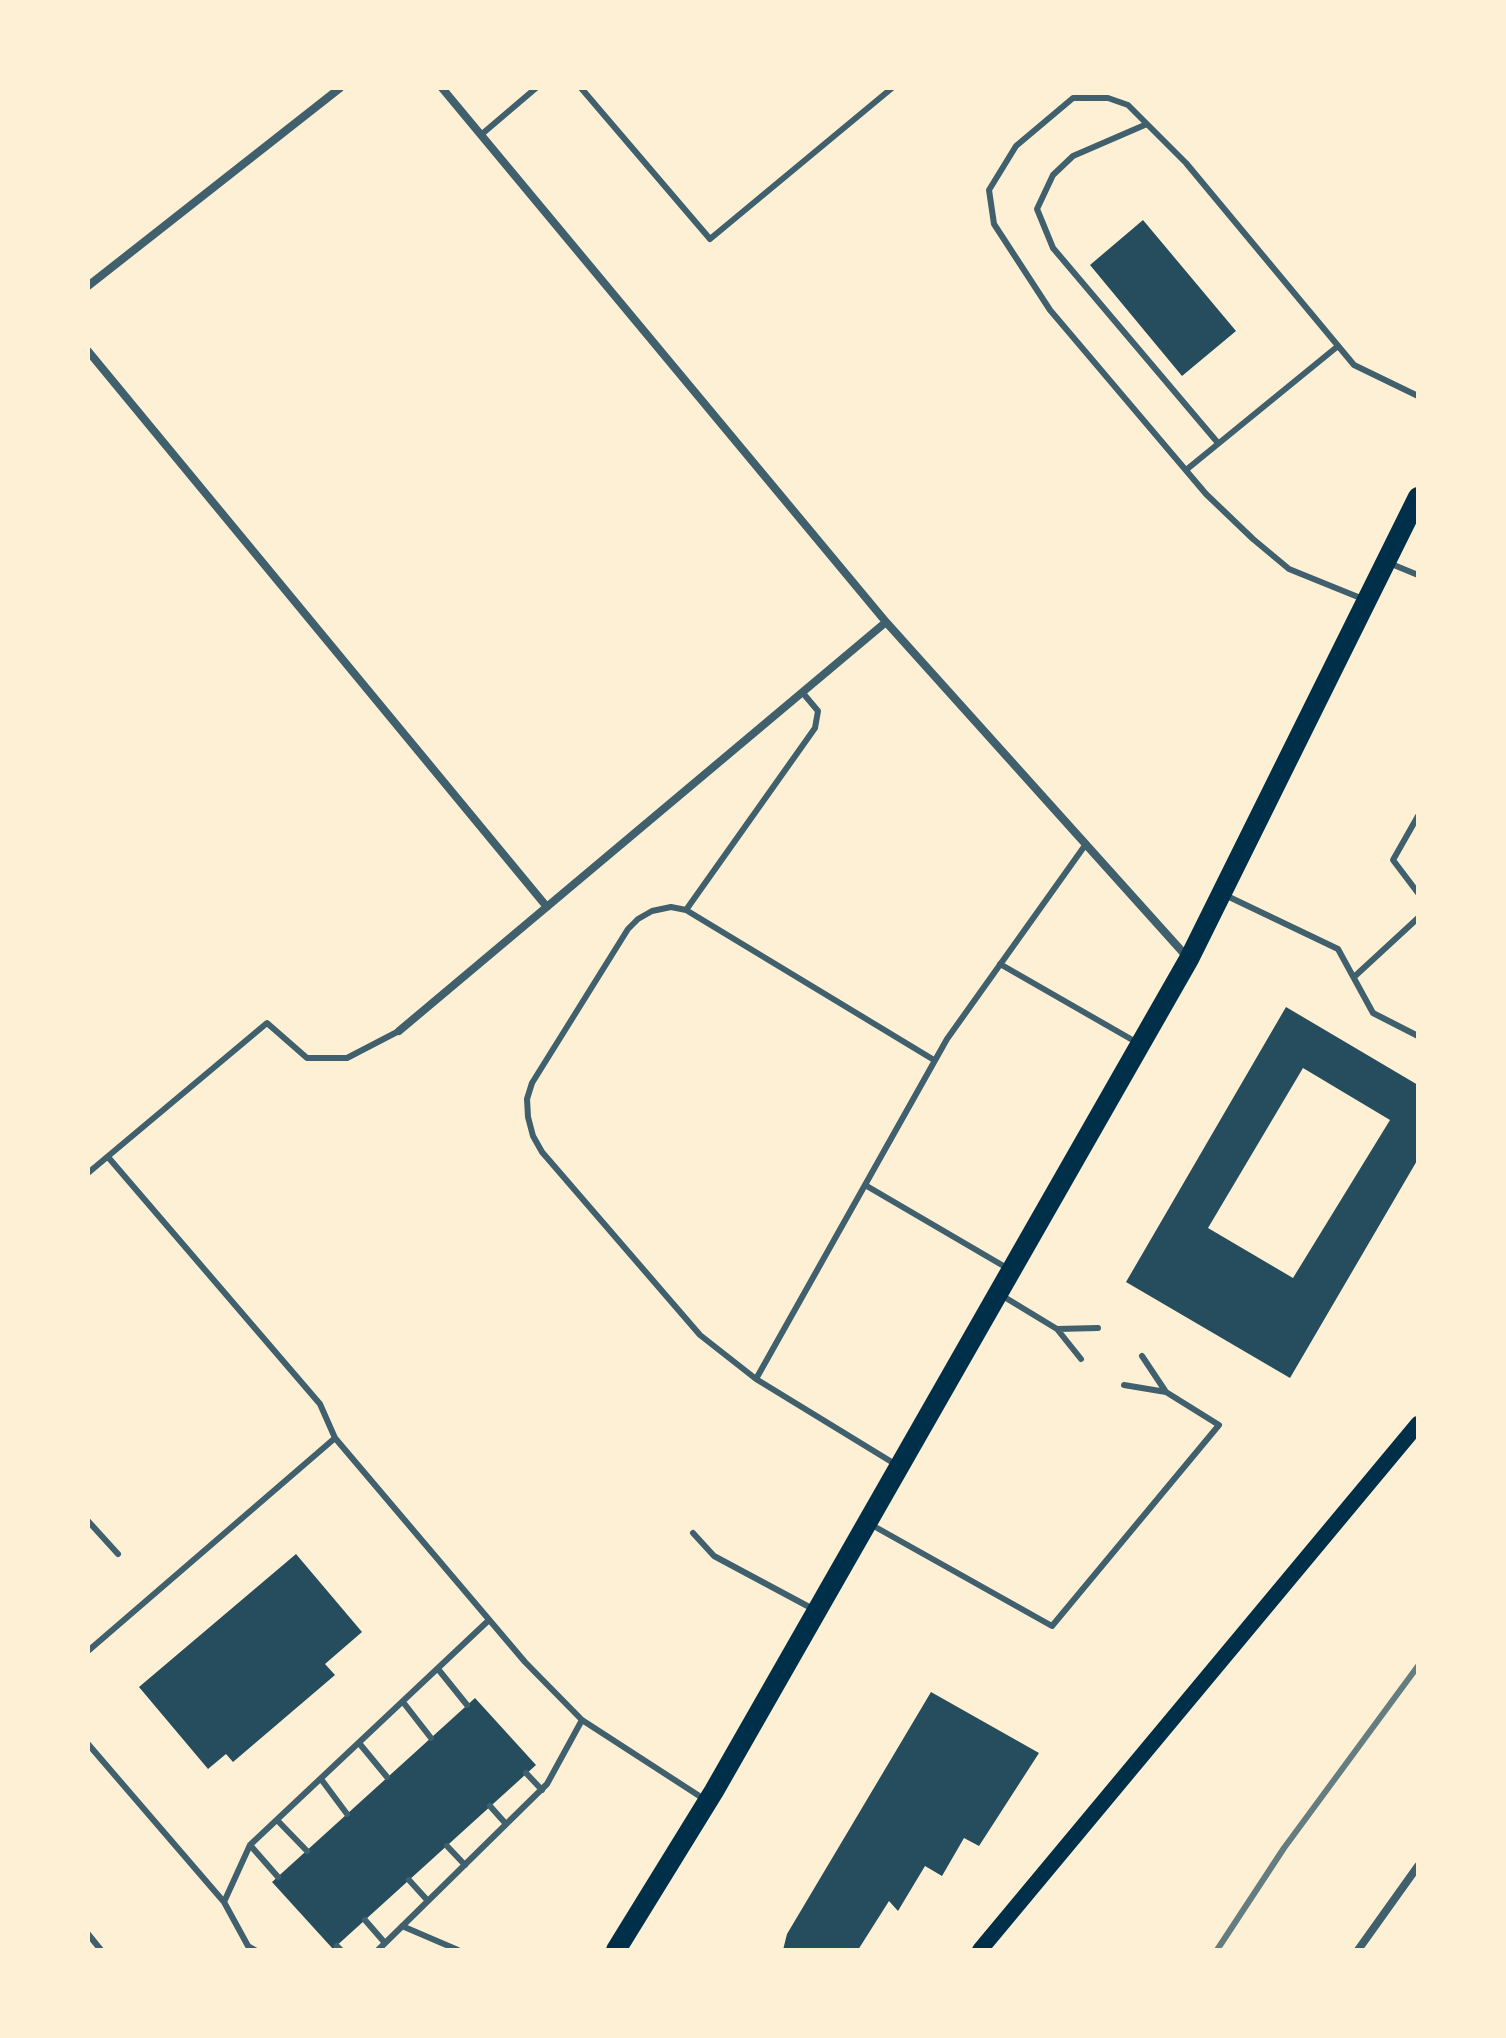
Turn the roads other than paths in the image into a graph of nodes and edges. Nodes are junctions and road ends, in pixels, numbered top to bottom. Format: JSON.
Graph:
{"nodes":[{"id":1,"x":340,"y":88,"type":"edge"},
{"id":2,"x":442,"y":88,"type":"edge"},
{"id":3,"x":536,"y":88,"type":"edge"},
{"id":4,"x":581,"y":88,"type":"edge"},
{"id":5,"x":892,"y":88,"type":"edge"},
{"id":6,"x":1147,"y":124,"type":"junction"},
{"id":7,"x":482,"y":134,"type":"junction"},
{"id":8,"x":88,"y":286,"type":"edge"},
{"id":9,"x":1338,"y":346,"type":"junction"},
{"id":10,"x":88,"y":351,"type":"edge"},
{"id":11,"x":1418,"y":396,"type":"edge"},
{"id":12,"x":1218,"y":443,"type":"junction"},
{"id":13,"x":1186,"y":470,"type":"junction"},
{"id":14,"x":1418,"y":497,"type":"edge"},
{"id":15,"x":1386,"y":562,"type":"junction"},
{"id":16,"x":1418,"y":575,"type":"edge"},
{"id":17,"x":1367,"y":600,"type":"junction"},
{"id":18,"x":886,"y":622,"type":"junction"},
{"id":19,"x":802,"y":692,"type":"junction"},
{"id":20,"x":1418,"y":816,"type":"edge"},
{"id":21,"x":1086,"y":844,"type":"junction"},
{"id":22,"x":1221,"y":893,"type":"junction"},
{"id":23,"x":1418,"y":893,"type":"edge"},
{"id":24,"x":547,"y":907,"type":"junction"},
{"id":25,"x":686,"y":910,"type":"junction"},
{"id":26,"x":1418,"y":918,"type":"edge"},
{"id":27,"x":1189,"y":959,"type":"junction"},
{"id":28,"x":1000,"y":964,"type":"junction"},
{"id":29,"x":1354,"y":977,"type":"junction"},
{"id":30,"x":399,"y":1031,"type":"joint"},
{"id":31,"x":1418,"y":1036,"type":"edge"},
{"id":32,"x":1140,"y":1043,"type":"junction"},
{"id":33,"x":934,"y":1060,"type":"junction"},
{"id":34,"x":108,"y":1157,"type":"junction"},
{"id":35,"x":88,"y":1173,"type":"edge"},
{"id":36,"x":865,"y":1185,"type":"junction"},
{"id":37,"x":1010,"y":1270,"type":"junction"},
{"id":38,"x":997,"y":1293,"type":"junction"},
{"id":39,"x":1098,"y":1328,"type":"dead end"},
{"id":40,"x":1057,"y":1329,"type":"junction"},
{"id":41,"x":1142,"y":1356,"type":"dead end"},
{"id":42,"x":1081,"y":1359,"type":"dead end"},
{"id":43,"x":756,"y":1379,"type":"junction"},
{"id":44,"x":1124,"y":1385,"type":"dead end"},
{"id":45,"x":1166,"y":1392,"type":"junction"},
{"id":46,"x":1418,"y":1424,"type":"edge"},
{"id":47,"x":335,"y":1438,"type":"junction"},
{"id":48,"x":898,"y":1466,"type":"junction"},
{"id":49,"x":88,"y":1521,"type":"edge"},
{"id":50,"x":867,"y":1522,"type":"junction"},
{"id":51,"x":693,"y":1533,"type":"dead end"},
{"id":52,"x":118,"y":1554,"type":"dead end"},
{"id":53,"x":816,"y":1611,"type":"junction"},
{"id":54,"x":489,"y":1620,"type":"junction"},
{"id":55,"x":88,"y":1651,"type":"edge"},
{"id":56,"x":438,"y":1669,"type":"junction"},
{"id":57,"x":403,"y":1702,"type":"junction"},
{"id":58,"x":467,"y":1705,"type":"dead end"},
{"id":59,"x":582,"y":1720,"type":"junction"},
{"id":60,"x":431,"y":1738,"type":"dead end"},
{"id":61,"x":359,"y":1743,"type":"junction"},
{"id":62,"x":88,"y":1744,"type":"edge"},
{"id":63,"x":526,"y":1773,"type":"dead end"},
{"id":64,"x":387,"y":1777,"type":"dead end"},
{"id":65,"x":321,"y":1779,"type":"junction"},
{"id":66,"x":542,"y":1790,"type":"junction"},
{"id":67,"x":707,"y":1801,"type":"junction"},
{"id":68,"x":490,"y":1806,"type":"dead end"},
{"id":69,"x":347,"y":1814,"type":"dead end"},
{"id":70,"x":277,"y":1820,"type":"junction"},
{"id":71,"x":506,"y":1824,"type":"junction"},
{"id":72,"x":250,"y":1845,"type":"junction"},
{"id":73,"x":447,"y":1846,"type":"dead end"},
{"id":74,"x":307,"y":1851,"type":"dead end"},
{"id":75,"x":465,"y":1865,"type":"junction"},
{"id":76,"x":1418,"y":1866,"type":"edge"},
{"id":77,"x":278,"y":1877,"type":"dead end"},
{"id":78,"x":409,"y":1880,"type":"dead end"},
{"id":79,"x":428,"y":1901,"type":"junction"},
{"id":80,"x":224,"y":1902,"type":"junction"},
{"id":81,"x":365,"y":1920,"type":"dead end"},
{"id":82,"x":402,"y":1926,"type":"junction"},
{"id":83,"x":88,"y":1934,"type":"edge"},
{"id":84,"x":385,"y":1943,"type":"junction"},
{"id":85,"x":101,"y":1950,"type":"edge"},
{"id":86,"x":255,"y":1950,"type":"edge"},
{"id":87,"x":378,"y":1950,"type":"edge"},
{"id":88,"x":458,"y":1950,"type":"edge"},
{"id":89,"x":616,"y":1950,"type":"edge"},
{"id":90,"x":980,"y":1950,"type":"edge"},
{"id":91,"x":1358,"y":1950,"type":"edge"}],
"edges":[{"from":1,"to":8,"type":"street"},
{"from":2,"to":7,"type":"street"},
{"from":3,"to":7,"type":"lane"},
{"from":4,"to":5,"type":"lane"},
{"from":6,"to":9,"type":"lane"},
{"from":6,"to":12,"type":"lane"},
{"from":6,"to":13,"type":"lane"},
{"from":7,"to":18,"type":"street"},
{"from":9,"to":11,"type":"lane"},
{"from":9,"to":12,"type":"lane"},
{"from":10,"to":24,"type":"street"},
{"from":12,"to":13,"type":"lane"},
{"from":13,"to":17,"type":"lane"},
{"from":14,"to":15,"type":"main road"},
{"from":15,"to":16,"type":"lane"},
{"from":15,"to":17,"type":"main road"},
{"from":17,"to":22,"type":"main road"},
{"from":18,"to":19,"type":"street"},
{"from":18,"to":21,"type":"street"},
{"from":19,"to":24,"type":"street"},
{"from":19,"to":25,"type":"lane"},
{"from":20,"to":23,"type":"lane"},
{"from":21,"to":27,"type":"street"},
{"from":21,"to":28,"type":"lane"},
{"from":22,"to":27,"type":"main road"},
{"from":22,"to":29,"type":"lane"},
{"from":24,"to":30,"type":"street"},
{"from":25,"to":33,"type":"lane"},
{"from":25,"to":43,"type":"lane"},
{"from":26,"to":29,"type":"lane"},
{"from":27,"to":32,"type":"main road"},
{"from":28,"to":32,"type":"lane"},
{"from":28,"to":33,"type":"lane"},
{"from":29,"to":31,"type":"lane"},
{"from":30,"to":34,"type":"lane"},
{"from":32,"to":37,"type":"main road"},
{"from":33,"to":36,"type":"lane"},
{"from":34,"to":35,"type":"lane"},
{"from":34,"to":47,"type":"lane"},
{"from":36,"to":37,"type":"lane"},
{"from":36,"to":43,"type":"lane"},
{"from":37,"to":38,"type":"main road"},
{"from":38,"to":40,"type":"lane"},
{"from":38,"to":48,"type":"main road"},
{"from":39,"to":40,"type":"lane"},
{"from":40,"to":42,"type":"lane"},
{"from":41,"to":45,"type":"lane"},
{"from":43,"to":48,"type":"lane"},
{"from":44,"to":45,"type":"lane"},
{"from":45,"to":50,"type":"lane"},
{"from":46,"to":90,"type":"main road"},
{"from":47,"to":54,"type":"lane"},
{"from":47,"to":55,"type":"lane"},
{"from":48,"to":50,"type":"main road"},
{"from":49,"to":52,"type":"lane"},
{"from":50,"to":53,"type":"main road"},
{"from":51,"to":53,"type":"lane"},
{"from":53,"to":67,"type":"main road"},
{"from":54,"to":56,"type":"lane"},
{"from":54,"to":59,"type":"lane"},
{"from":56,"to":57,"type":"lane"},
{"from":56,"to":58,"type":"lane"},
{"from":57,"to":60,"type":"lane"},
{"from":57,"to":61,"type":"lane"},
{"from":59,"to":66,"type":"lane"},
{"from":59,"to":67,"type":"lane"},
{"from":61,"to":64,"type":"lane"},
{"from":61,"to":65,"type":"lane"},
{"from":62,"to":80,"type":"lane"},
{"from":63,"to":66,"type":"lane"},
{"from":65,"to":69,"type":"lane"},
{"from":65,"to":70,"type":"lane"},
{"from":66,"to":71,"type":"lane"},
{"from":67,"to":89,"type":"main road"},
{"from":68,"to":71,"type":"lane"},
{"from":70,"to":72,"type":"lane"},
{"from":70,"to":74,"type":"lane"},
{"from":71,"to":75,"type":"lane"},
{"from":72,"to":77,"type":"lane"},
{"from":72,"to":80,"type":"lane"},
{"from":73,"to":75,"type":"lane"},
{"from":75,"to":79,"type":"lane"},
{"from":76,"to":91,"type":"street"},
{"from":78,"to":79,"type":"lane"},
{"from":79,"to":82,"type":"lane"},
{"from":80,"to":86,"type":"lane"},
{"from":81,"to":84,"type":"lane"},
{"from":82,"to":84,"type":"lane"},
{"from":82,"to":88,"type":"lane"},
{"from":83,"to":85,"type":"lane"},
{"from":84,"to":87,"type":"lane"}]}
